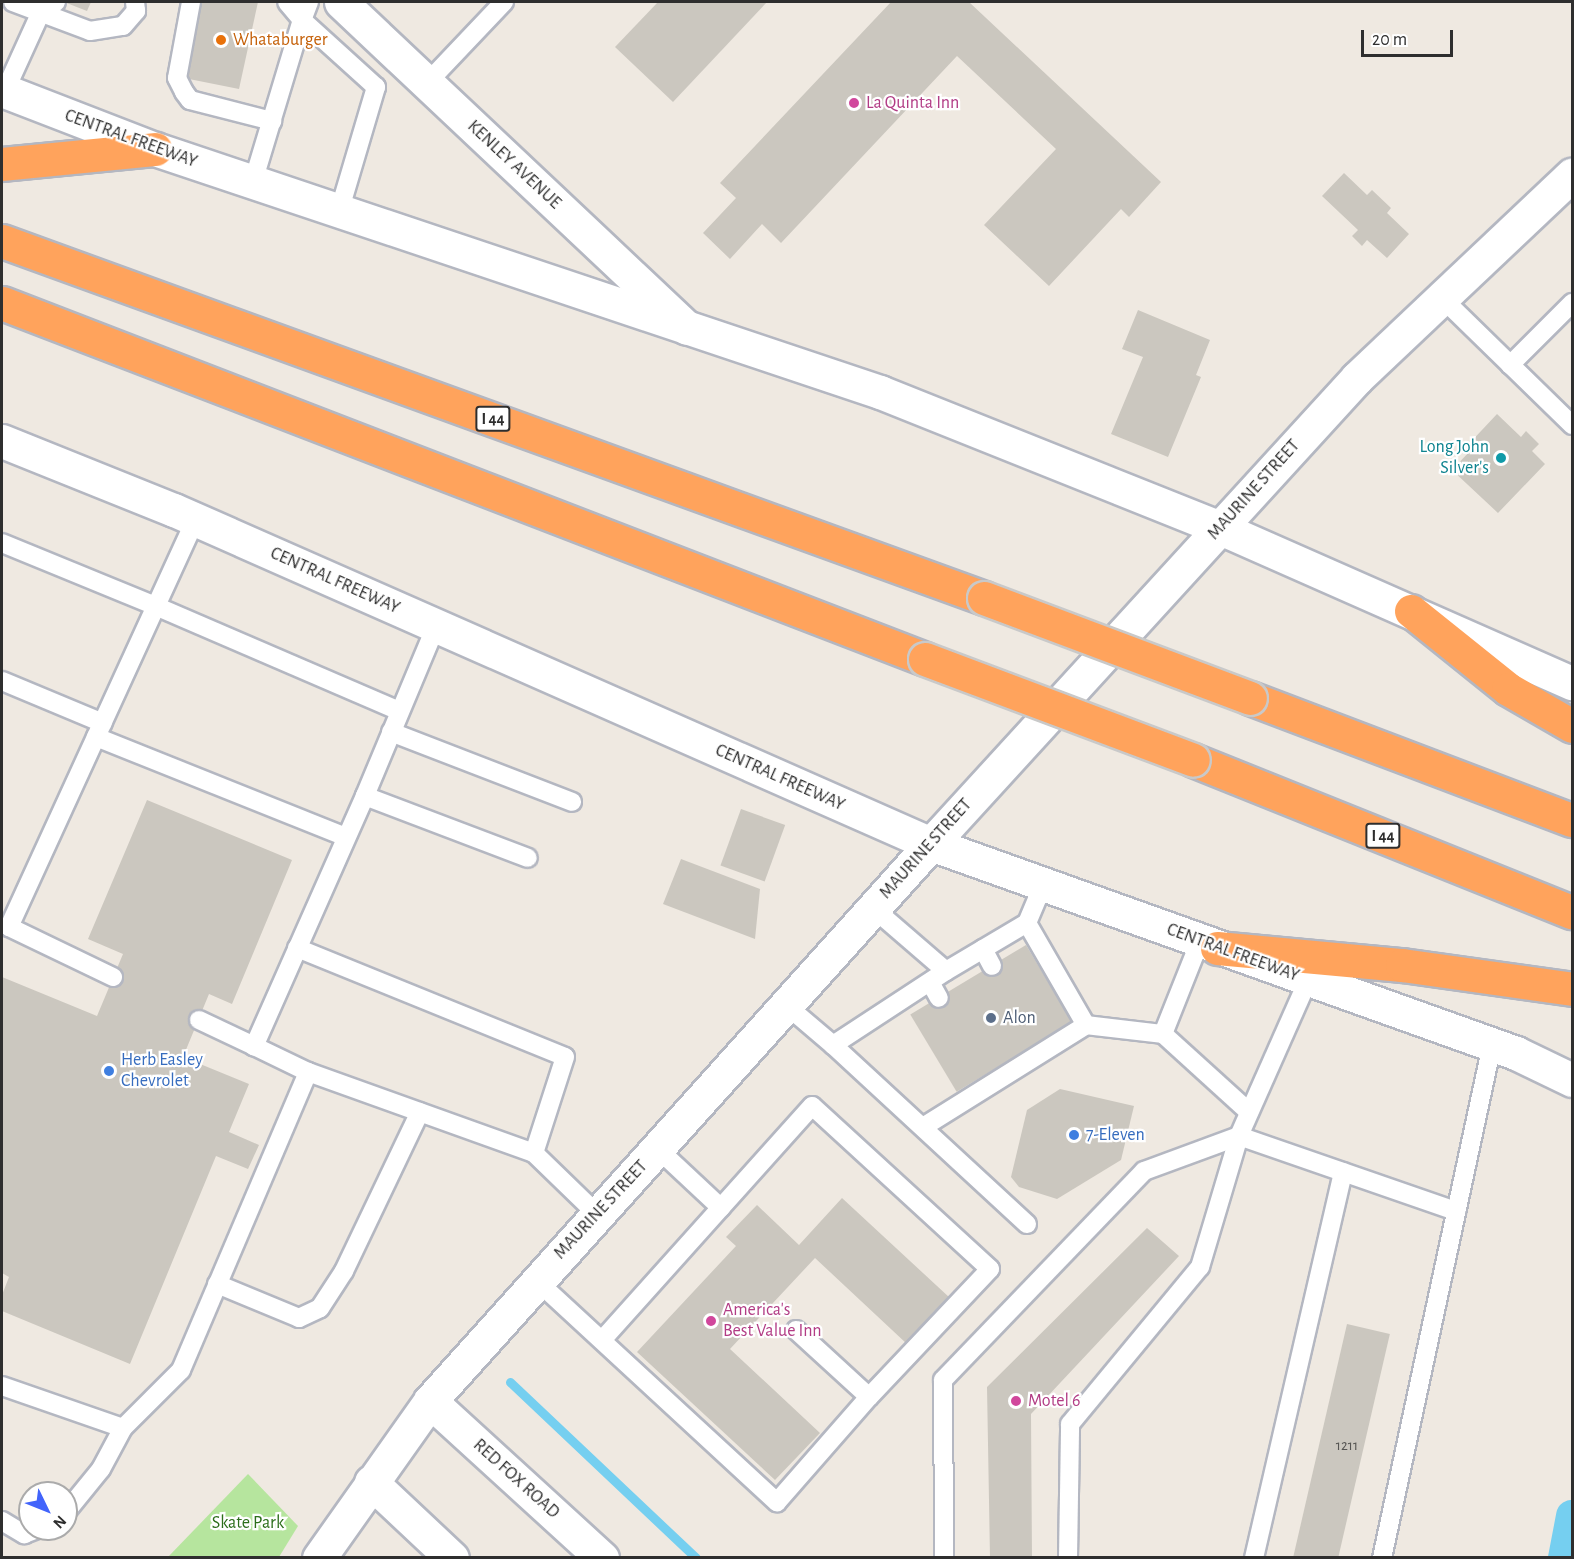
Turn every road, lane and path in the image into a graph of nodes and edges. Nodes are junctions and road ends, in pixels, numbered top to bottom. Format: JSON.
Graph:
{"nodes":[{"id":1,"x":13,"y":2,"type":"edge"},
{"id":2,"x":57,"y":2,"type":"edge"},
{"id":3,"x":135,"y":2,"type":"edge"},
{"id":4,"x":191,"y":2,"type":"edge"},
{"id":5,"x":287,"y":2,"type":"edge"},
{"id":6,"x":309,"y":2,"type":"edge"},
{"id":7,"x":340,"y":2,"type":"edge"},
{"id":8,"x":493,"y":5,"type":"edge"},
{"id":9,"x":41,"y":12,"type":"junction"},
{"id":10,"x":302,"y":20,"type":"junction"},
{"id":11,"x":427,"y":83,"type":"junction"},
{"id":12,"x":3,"y":91,"type":"edge"},
{"id":13,"x":272,"y":121,"type":"junction"},
{"id":14,"x":155,"y":149,"type":"junction"},
{"id":15,"x":2,"y":164,"type":"edge"},
{"id":16,"x":1572,"y":175,"type":"edge"},
{"id":17,"x":253,"y":182,"type":"junction"},
{"id":18,"x":339,"y":212,"type":"junction"},
{"id":19,"x":2,"y":241,"type":"edge"},
{"id":20,"x":1442,"y":298,"type":"junction"},
{"id":21,"x":2,"y":303,"type":"edge"},
{"id":22,"x":1572,"y":303,"type":"edge"},
{"id":23,"x":687,"y":328,"type":"junction"},
{"id":24,"x":1510,"y":364,"type":"junction"},
{"id":25,"x":1572,"y":425,"type":"edge"},
{"id":26,"x":2,"y":441,"type":"edge"},
{"id":27,"x":196,"y":519,"type":"junction"},
{"id":28,"x":1220,"y":528,"type":"junction"},
{"id":29,"x":2,"y":543,"type":"edge"},
{"id":30,"x":158,"y":607,"type":"junction"},
{"id":31,"x":1412,"y":611,"type":"junction"},
{"id":32,"x":436,"y":626,"type":"junction"},
{"id":33,"x":2,"y":681,"type":"edge"},
{"id":34,"x":1572,"y":683,"type":"edge"},
{"id":35,"x":399,"y":711,"type":"junction"},
{"id":36,"x":1572,"y":726,"type":"edge"},
{"id":37,"x":99,"y":730,"type":"junction"},
{"id":38,"x":391,"y":732,"type":"junction"},
{"id":39,"x":365,"y":795,"type":"junction"},
{"id":40,"x":572,"y":802,"type":"dead end"},
{"id":41,"x":1572,"y":820,"type":"edge"},
{"id":42,"x":346,"y":837,"type":"junction"},
{"id":43,"x":931,"y":844,"type":"junction"},
{"id":44,"x":528,"y":858,"type":"dead end"},
{"id":45,"x":1042,"y":885,"type":"junction"},
{"id":46,"x":873,"y":908,"type":"junction"},
{"id":47,"x":1572,"y":912,"type":"edge"},
{"id":48,"x":1027,"y":923,"type":"junction"},
{"id":49,"x":4,"y":927,"type":"edge"},
{"id":50,"x":1209,"y":944,"type":"junction"},
{"id":51,"x":297,"y":948,"type":"junction"},
{"id":52,"x":983,"y":950,"type":"junction"},
{"id":53,"x":992,"y":966,"type":"dead end"},
{"id":54,"x":946,"y":971,"type":"junction"},
{"id":55,"x":113,"y":977,"type":"dead end"},
{"id":56,"x":1308,"y":980,"type":"junction"},
{"id":57,"x":930,"y":982,"type":"junction"},
{"id":58,"x":1572,"y":989,"type":"edge"},
{"id":59,"x":939,"y":998,"type":"dead end"},
{"id":60,"x":786,"y":1005,"type":"junction"},
{"id":61,"x":199,"y":1020,"type":"dead end"},
{"id":62,"x":1086,"y":1025,"type":"junction"},
{"id":63,"x":1163,"y":1034,"type":"junction"},
{"id":64,"x":833,"y":1045,"type":"junction"},
{"id":65,"x":1492,"y":1045,"type":"junction"},
{"id":66,"x":254,"y":1046,"type":"junction"},
{"id":67,"x":308,"y":1072,"type":"junction"},
{"id":68,"x":1572,"y":1080,"type":"edge"},
{"id":69,"x":420,"y":1112,"type":"junction"},
{"id":70,"x":1249,"y":1112,"type":"junction"},
{"id":71,"x":923,"y":1127,"type":"junction"},
{"id":72,"x":1239,"y":1136,"type":"junction"},
{"id":73,"x":658,"y":1149,"type":"junction"},
{"id":74,"x":534,"y":1153,"type":"junction"},
{"id":75,"x":1342,"y":1172,"type":"junction"},
{"id":76,"x":721,"y":1208,"type":"junction"},
{"id":77,"x":1456,"y":1211,"type":"junction"},
{"id":78,"x":598,"y":1215,"type":"junction"},
{"id":79,"x":1027,"y":1224,"type":"dead end"},
{"id":80,"x":536,"y":1280,"type":"junction"},
{"id":81,"x":217,"y":1284,"type":"junction"},
{"id":82,"x":796,"y":1330,"type":"dead end"},
{"id":83,"x":602,"y":1340,"type":"junction"},
{"id":84,"x":2,"y":1386,"type":"edge"},
{"id":85,"x":869,"y":1397,"type":"junction"},
{"id":86,"x":429,"y":1401,"type":"junction"},
{"id":87,"x":123,"y":1428,"type":"junction"},
{"id":88,"x":371,"y":1482,"type":"junction"},
{"id":89,"x":78,"y":1497,"type":"edge"},
{"id":90,"x":2,"y":1521,"type":"edge"},
{"id":91,"x":18,"y":1530,"type":"edge"},
{"id":92,"x":319,"y":1557,"type":"edge"},
{"id":93,"x":452,"y":1557,"type":"edge"},
{"id":94,"x":602,"y":1557,"type":"edge"},
{"id":95,"x":944,"y":1557,"type":"edge"},
{"id":96,"x":1068,"y":1557,"type":"edge"},
{"id":97,"x":1254,"y":1557,"type":"edge"},
{"id":98,"x":1382,"y":1557,"type":"edge"}],
"edges":[{"from":1,"to":9,"type":"lane"},
{"from":2,"to":9,"type":"lane"},
{"from":3,"to":9,"type":"lane"},
{"from":4,"to":13,"type":"lane"},
{"from":5,"to":10,"type":"lane"},
{"from":6,"to":10,"type":"lane"},
{"from":7,"to":11,"type":"main road","name":"KENLEY AVENUE"},
{"from":8,"to":11,"type":"lane"},
{"from":9,"to":12,"type":"lane"},
{"from":10,"to":13,"type":"lane"},
{"from":10,"to":18,"type":"lane"},
{"from":11,"to":23,"type":"main road","name":"KENLEY AVENUE"},
{"from":12,"to":14,"type":"main road","name":"CENTRAL FREEWAY"},
{"from":13,"to":17,"type":"lane"},
{"from":14,"to":15,"type":"highway"},
{"from":14,"to":17,"type":"main road","name":"CENTRAL FREEWAY"},
{"from":16,"to":20,"type":"main road","name":"MAURINE STREET"},
{"from":17,"to":18,"type":"main road","name":"CENTRAL FREEWAY"},
{"from":18,"to":23,"type":"main road","name":"CENTRAL FREEWAY"},
{"from":19,"to":41,"type":"highway","number":"I 44","bridge":true},
{"from":20,"to":24,"type":"lane"},
{"from":20,"to":28,"type":"main road","name":"MAURINE STREET"},
{"from":21,"to":47,"type":"highway","number":"I 44","bridge":true},
{"from":22,"to":24,"type":"lane"},
{"from":23,"to":28,"type":"main road","name":"CENTRAL FREEWAY"},
{"from":24,"to":25,"type":"lane"},
{"from":26,"to":27,"type":"main road","name":"CENTRAL FREEWAY"},
{"from":27,"to":30,"type":"lane"},
{"from":27,"to":32,"type":"main road","name":"CENTRAL FREEWAY"},
{"from":28,"to":31,"type":"main road","name":"CENTRAL FREEWAY"},
{"from":28,"to":43,"type":"main road","name":"MAURINE STREET"},
{"from":29,"to":30,"type":"lane"},
{"from":30,"to":35,"type":"lane"},
{"from":30,"to":37,"type":"lane"},
{"from":31,"to":34,"type":"main road","name":"CENTRAL FREEWAY"},
{"from":31,"to":36,"type":"highway"},
{"from":32,"to":35,"type":"lane"},
{"from":32,"to":43,"type":"main road","name":"CENTRAL FREEWAY"},
{"from":33,"to":37,"type":"lane"},
{"from":35,"to":38,"type":"lane"},
{"from":37,"to":42,"type":"lane"},
{"from":37,"to":49,"type":"lane"},
{"from":38,"to":39,"type":"lane"},
{"from":38,"to":40,"type":"lane"},
{"from":39,"to":42,"type":"lane"},
{"from":39,"to":44,"type":"lane"},
{"from":42,"to":51,"type":"lane"},
{"from":43,"to":45,"type":"main road","name":"CENTRAL FREEWAY"},
{"from":43,"to":46,"type":"main road","name":"MAURINE STREET"},
{"from":45,"to":48,"type":"lane"},
{"from":45,"to":50,"type":"main road","name":"CENTRAL FREEWAY"},
{"from":46,"to":54,"type":"lane"},
{"from":46,"to":60,"type":"main road","name":"MAURINE STREET"},
{"from":48,"to":52,"type":"lane"},
{"from":48,"to":62,"type":"lane"},
{"from":49,"to":55,"type":"lane"},
{"from":50,"to":56,"type":"main road","name":"CENTRAL FREEWAY"},
{"from":50,"to":58,"type":"highway"},
{"from":50,"to":63,"type":"lane"},
{"from":51,"to":66,"type":"lane"},
{"from":51,"to":74,"type":"lane"},
{"from":52,"to":53,"type":"lane"},
{"from":52,"to":54,"type":"lane"},
{"from":54,"to":57,"type":"lane"},
{"from":56,"to":65,"type":"main road","name":"CENTRAL FREEWAY"},
{"from":56,"to":70,"type":"lane"},
{"from":57,"to":59,"type":"lane"},
{"from":57,"to":64,"type":"lane"},
{"from":60,"to":64,"type":"lane"},
{"from":60,"to":73,"type":"main road","name":"MAURINE STREET"},
{"from":61,"to":66,"type":"lane"},
{"from":62,"to":63,"type":"lane"},
{"from":62,"to":71,"type":"lane"},
{"from":63,"to":70,"type":"lane"},
{"from":64,"to":71,"type":"lane"},
{"from":65,"to":68,"type":"main road","name":"CENTRAL FREEWAY"},
{"from":65,"to":77,"type":"lane"},
{"from":66,"to":67,"type":"lane"},
{"from":67,"to":69,"type":"lane"},
{"from":67,"to":81,"type":"lane"},
{"from":69,"to":74,"type":"lane"},
{"from":69,"to":81,"type":"lane"},
{"from":70,"to":72,"type":"lane"},
{"from":71,"to":79,"type":"lane"},
{"from":72,"to":75,"type":"lane"},
{"from":72,"to":95,"type":"lane"},
{"from":72,"to":96,"type":"lane"},
{"from":73,"to":76,"type":"lane"},
{"from":73,"to":78,"type":"main road","name":"MAURINE STREET"},
{"from":74,"to":78,"type":"lane"},
{"from":75,"to":77,"type":"lane"},
{"from":75,"to":97,"type":"lane"},
{"from":76,"to":83,"type":"lane"},
{"from":76,"to":85,"type":"lane"},
{"from":77,"to":98,"type":"lane"},
{"from":78,"to":80,"type":"main road","name":"MAURINE STREET"},
{"from":80,"to":83,"type":"lane"},
{"from":80,"to":86,"type":"main road","name":"MAURINE STREET"},
{"from":81,"to":87,"type":"lane"},
{"from":82,"to":85,"type":"lane"},
{"from":83,"to":85,"type":"lane"},
{"from":84,"to":87,"type":"lane"},
{"from":86,"to":88,"type":"main road","name":"MAURINE STREET"},
{"from":86,"to":94,"type":"main road","name":"RED FOX ROAD"},
{"from":87,"to":89,"type":"lane"},
{"from":88,"to":92,"type":"main road","name":"MAURINE STREET"},
{"from":88,"to":93,"type":"main road"},
{"from":90,"to":91,"type":"lane"}]}
